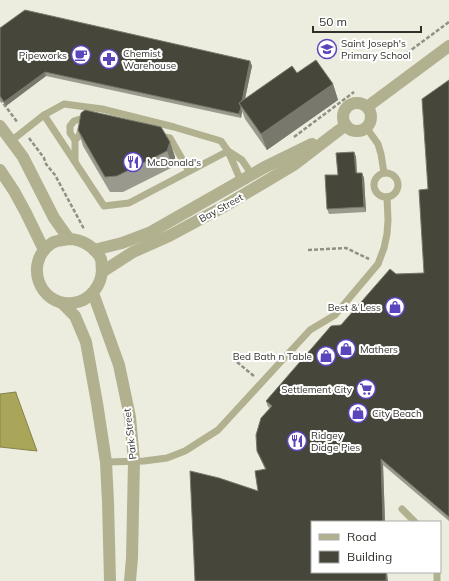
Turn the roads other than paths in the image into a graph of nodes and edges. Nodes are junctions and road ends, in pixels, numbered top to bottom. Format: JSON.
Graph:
{"nodes":[{"id":1,"x":449,"y":46,"type":"edge"},
{"id":2,"x":367,"y":107,"type":"junction"},
{"id":3,"x":44,"y":115,"type":"junction"},
{"id":4,"x":346,"y":125,"type":"junction"},
{"id":5,"x":0,"y":126,"type":"edge"},
{"id":6,"x":366,"y":127,"type":"junction"},
{"id":7,"x":334,"y":134,"type":"junction"},
{"id":8,"x":155,"y":135,"type":"edge"},
{"id":9,"x":75,"y":140,"type":"junction"},
{"id":10,"x":11,"y":141,"type":"junction"},
{"id":11,"x":228,"y":151,"type":"junction"},
{"id":12,"x":75,"y":161,"type":"junction"},
{"id":13,"x":0,"y":170,"type":"edge"},
{"id":14,"x":189,"y":171,"type":"junction"},
{"id":15,"x":384,"y":173,"type":"junction"},
{"id":16,"x":252,"y":175,"type":"junction"},
{"id":17,"x":240,"y":181,"type":"junction"},
{"id":18,"x":387,"y":197,"type":"junction"},
{"id":19,"x":69,"y":239,"type":"junction"},
{"id":20,"x":44,"y":250,"type":"junction"},
{"id":21,"x":94,"y":250,"type":"junction"},
{"id":22,"x":102,"y":272,"type":"junction"},
{"id":23,"x":93,"y":293,"type":"junction"},
{"id":24,"x":62,"y":303,"type":"junction"},
{"id":25,"x":134,"y":460,"type":"junction"},
{"id":26,"x":106,"y":462,"type":"junction"},
{"id":27,"x":402,"y":509,"type":"dead end"},
{"id":28,"x":414,"y":521,"type":"edge"},
{"id":29,"x":110,"y":581,"type":"edge"},
{"id":30,"x":130,"y":581,"type":"edge"}],
"edges":[{"from":1,"to":2,"type":"street"},
{"from":2,"to":4,"type":"street"},
{"from":2,"to":6,"type":"street"},
{"from":3,"to":10,"type":"lane"},
{"from":3,"to":11,"type":"lane"},
{"from":3,"to":12,"type":"lane"},
{"from":4,"to":6,"type":"street"},
{"from":4,"to":7,"type":"street","name":"Bay Street"},
{"from":5,"to":10,"type":"street"},
{"from":6,"to":15,"type":"lane"},
{"from":7,"to":16,"type":"street","name":"Bay Street"},
{"from":7,"to":22,"type":"street","name":"Bay Street"},
{"from":8,"to":14,"type":"lane"},
{"from":9,"to":9,"type":"lane"},
{"from":9,"to":12,"type":"lane"},
{"from":10,"to":19,"type":"street"},
{"from":11,"to":14,"type":"lane"},
{"from":11,"to":16,"type":"lane"},
{"from":11,"to":17,"type":"lane"},
{"from":12,"to":14,"type":"lane"},
{"from":13,"to":20,"type":"street"},
{"from":15,"to":18,"type":"lane"},
{"from":15,"to":18,"type":"lane"},
{"from":16,"to":17,"type":"street","name":"Bay Street"},
{"from":17,"to":21,"type":"street","name":"Bay Street"},
{"from":18,"to":25,"type":"lane"},
{"from":19,"to":20,"type":"street"},
{"from":19,"to":21,"type":"street"},
{"from":20,"to":24,"type":"street"},
{"from":21,"to":22,"type":"street"},
{"from":22,"to":23,"type":"street"},
{"from":23,"to":24,"type":"street"},
{"from":23,"to":25,"type":"street","name":"Park Street"},
{"from":24,"to":26,"type":"street"},
{"from":25,"to":26,"type":"lane"},
{"from":25,"to":30,"type":"street","name":"Park Street"},
{"from":26,"to":29,"type":"street"},
{"from":27,"to":28,"type":"lane"}]}
